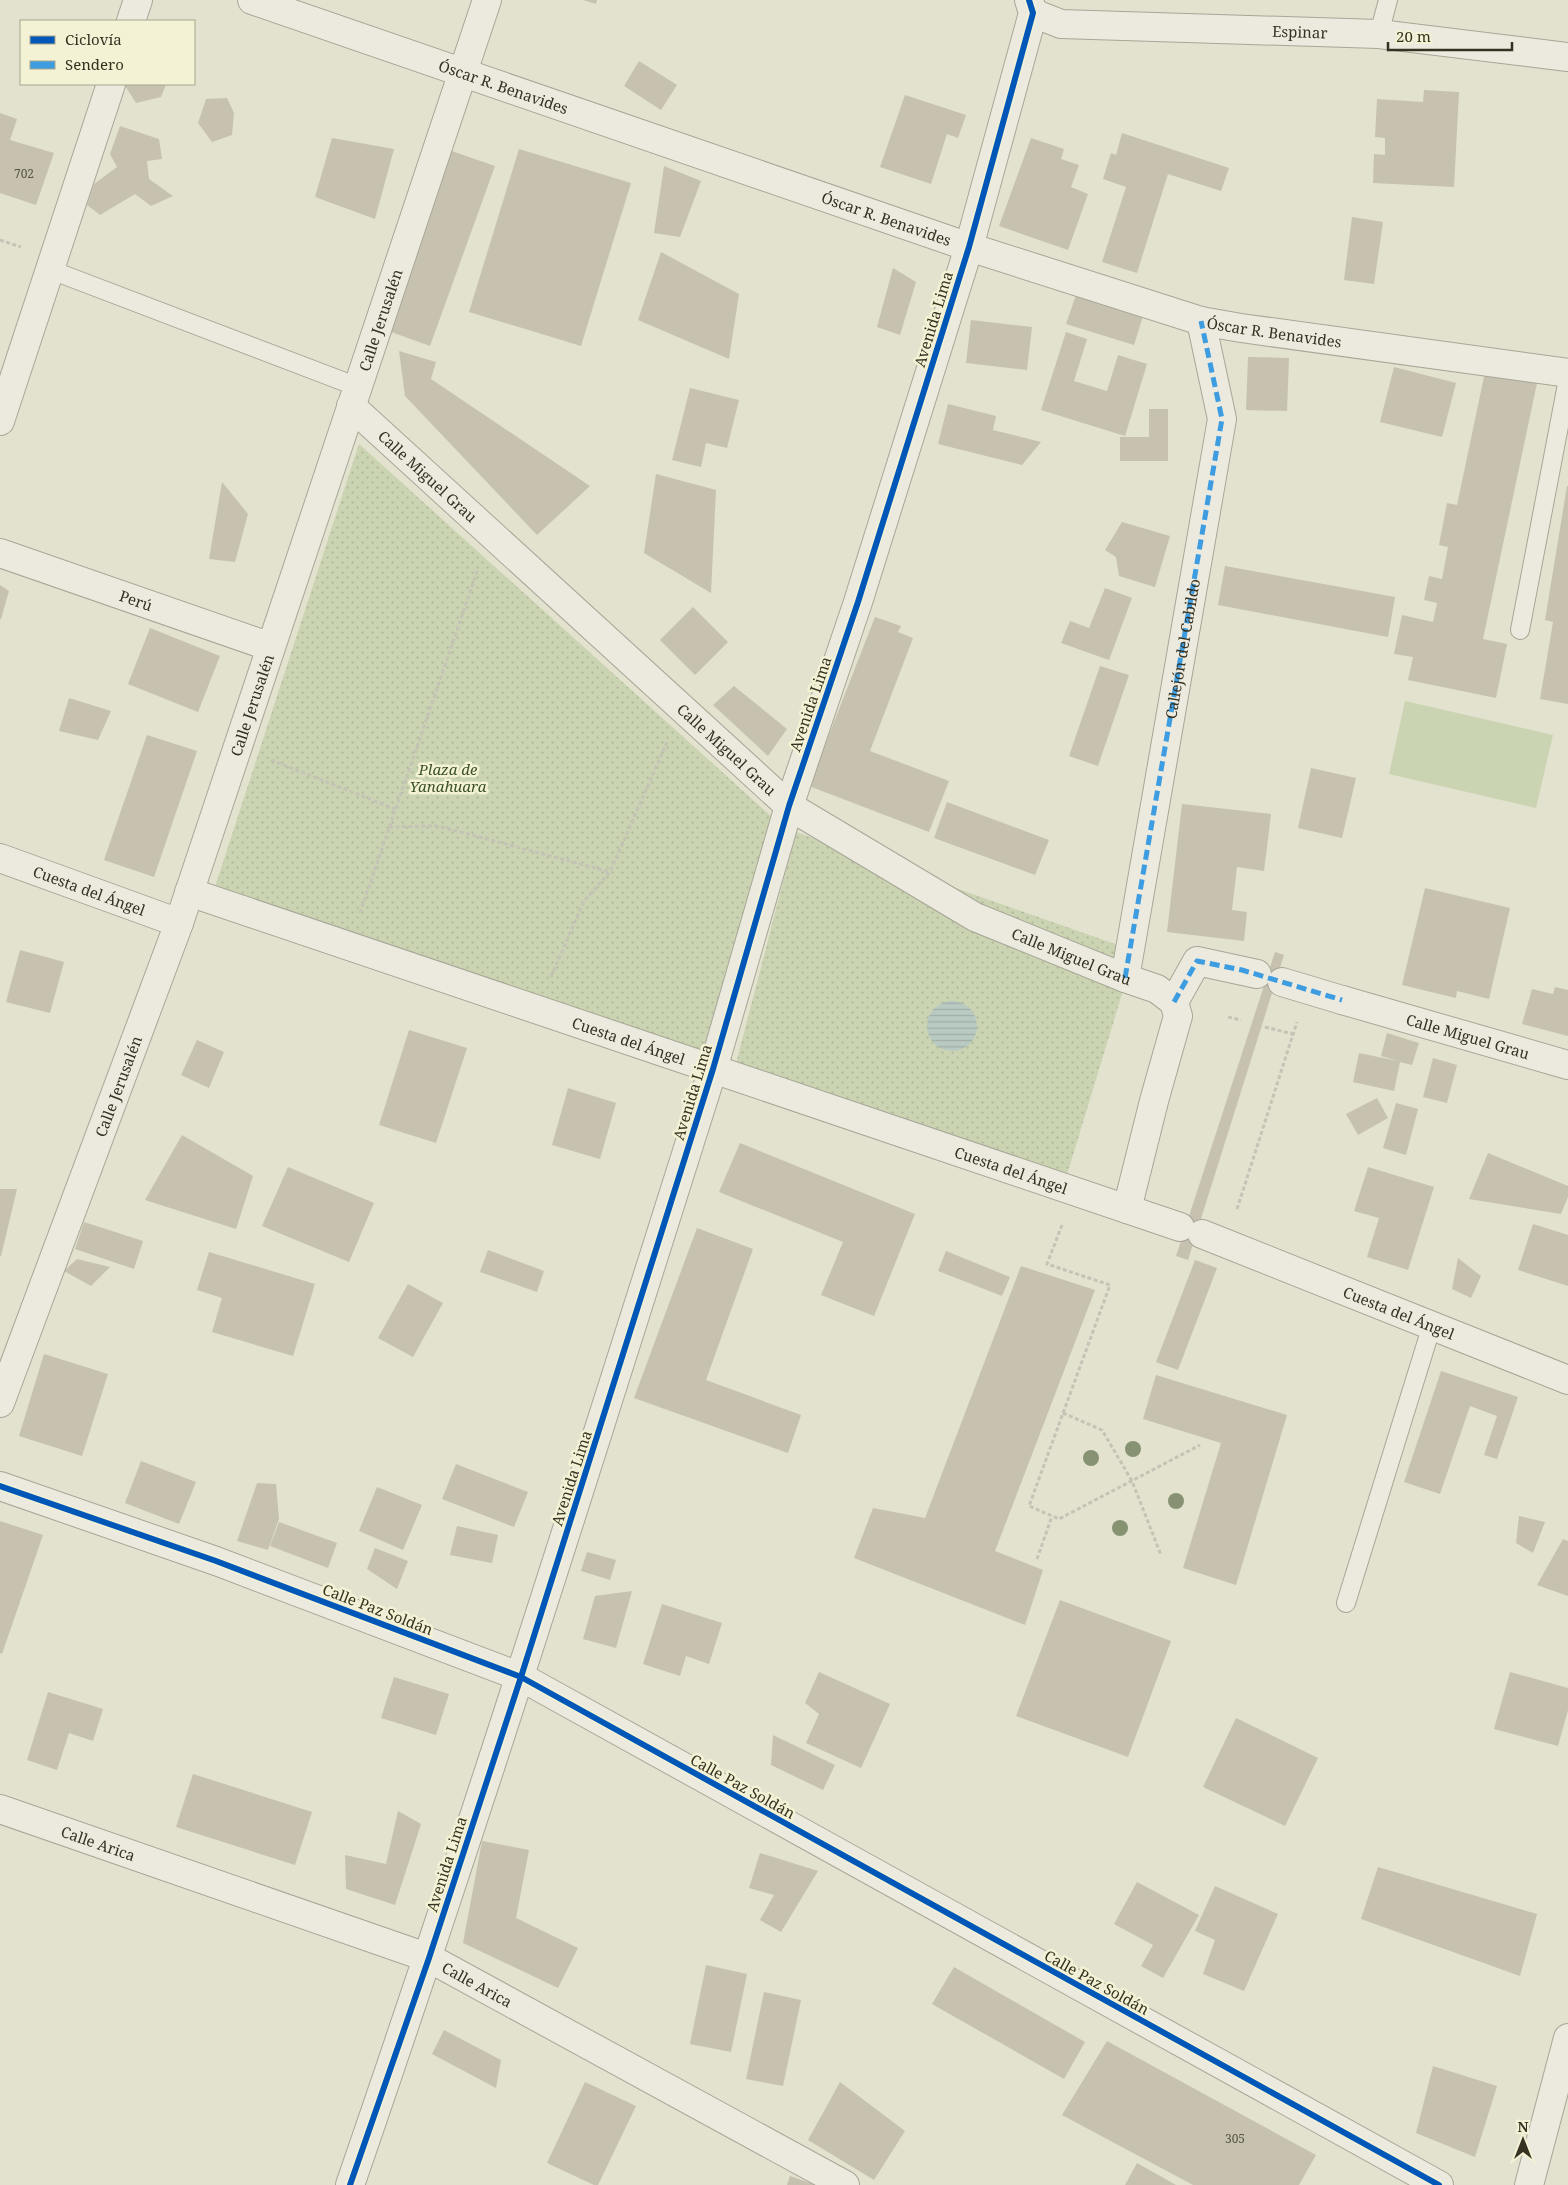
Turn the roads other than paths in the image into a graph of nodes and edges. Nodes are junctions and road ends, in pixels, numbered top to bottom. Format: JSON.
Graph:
{"nodes":[{"id":1,"x":138,"y":0,"type":"edge"},
{"id":2,"x":252,"y":0,"type":"edge"},
{"id":3,"x":487,"y":0,"type":"edge"},
{"id":4,"x":1388,"y":0,"type":"edge"},
{"id":5,"x":1031,"y":7,"type":"edge"},
{"id":6,"x":132,"y":20,"type":"edge"},
{"id":7,"x":1379,"y":34,"type":"junction"},
{"id":8,"x":1568,"y":57,"type":"edge"},
{"id":9,"x":463,"y":71,"type":"junction"},
{"id":10,"x":111,"y":85,"type":"edge"},
{"id":11,"x":969,"y":248,"type":"junction"},
{"id":12,"x":51,"y":270,"type":"junction"},
{"id":13,"x":1201,"y":320,"type":"junction"},
{"id":14,"x":1568,"y":373,"type":"edge"},
{"id":15,"x":1568,"y":379,"type":"edge"},
{"id":16,"x":355,"y":397,"type":"junction"},
{"id":17,"x":0,"y":421,"type":"edge"},
{"id":18,"x":0,"y":553,"type":"edge"},
{"id":19,"x":1520,"y":630,"type":"dead end"},
{"id":20,"x":271,"y":647,"type":"junction"},
{"id":21,"x":789,"y":806,"type":"junction"},
{"id":22,"x":0,"y":858,"type":"edge"},
{"id":23,"x":189,"y":892,"type":"junction"},
{"id":24,"x":179,"y":923,"type":"junction"},
{"id":25,"x":1125,"y":978,"type":"junction"},
{"id":26,"x":1174,"y":1002,"type":"junction"},
{"id":27,"x":1568,"y":1064,"type":"edge"},
{"id":28,"x":713,"y":1069,"type":"junction"},
{"id":29,"x":1127,"y":1209,"type":"junction"},
{"id":30,"x":1432,"y":1325,"type":"junction"},
{"id":31,"x":1568,"y":1380,"type":"edge"},
{"id":32,"x":0,"y":1403,"type":"edge"},
{"id":33,"x":0,"y":1486,"type":"edge"},
{"id":34,"x":1346,"y":1603,"type":"dead end"},
{"id":35,"x":521,"y":1677,"type":"junction"},
{"id":36,"x":0,"y":1809,"type":"edge"},
{"id":37,"x":428,"y":1958,"type":"junction"},
{"id":38,"x":1568,"y":2038,"type":"edge"},
{"id":39,"x":350,"y":2185,"type":"edge"},
{"id":40,"x":844,"y":2185,"type":"edge"},
{"id":41,"x":1439,"y":2185,"type":"edge"},
{"id":42,"x":1529,"y":2185,"type":"edge"}],
"edges":[{"from":1,"to":6,"type":"street"},
{"from":2,"to":9,"type":"street","name":"Óscar R. Benavides"},
{"from":3,"to":9,"type":"street","name":"Calle Jerusalén"},
{"from":4,"to":7,"type":"lane"},
{"from":5,"to":7,"type":"street","name":"Espinar"},
{"from":5,"to":11,"type":"street","name":"Avenida Lima"},
{"from":7,"to":8,"type":"street","name":"Espinar"},
{"from":9,"to":11,"type":"street","name":"Óscar R. Benavides"},
{"from":9,"to":16,"type":"street","name":"Calle Jerusalén"},
{"from":10,"to":12,"type":"street"},
{"from":11,"to":13,"type":"street","name":"Óscar R. Benavides"},
{"from":11,"to":21,"type":"street","name":"Avenida Lima"},
{"from":12,"to":16,"type":"lane","name":"Calle Miguel Grau"},
{"from":12,"to":17,"type":"street"},
{"from":13,"to":14,"type":"street","name":"Óscar R. Benavides"},
{"from":13,"to":25,"type":"street","name":"Callejón del Cabildo"},
{"from":15,"to":19,"type":"lane"},
{"from":16,"to":20,"type":"street","name":"Calle Jerusalén"},
{"from":16,"to":21,"type":"street","name":"Calle Miguel Grau"},
{"from":18,"to":20,"type":"street","name":"Perú"},
{"from":20,"to":23,"type":"street","name":"Calle Jerusalén"},
{"from":21,"to":25,"type":"street","name":"Calle Miguel Grau"},
{"from":21,"to":28,"type":"street","name":"Avenida Lima"},
{"from":22,"to":24,"type":"street","name":"Cuesta del Ángel"},
{"from":23,"to":24,"type":"street","name":"Calle Jerusalén"},
{"from":23,"to":28,"type":"street","name":"Cuesta del Ángel"},
{"from":24,"to":32,"type":"street","name":"Calle Jerusalén"},
{"from":25,"to":26,"type":"street","name":"Calle Miguel Grau"},
{"from":26,"to":27,"type":"street","name":"Calle Miguel Grau"},
{"from":26,"to":29,"type":"street"},
{"from":28,"to":29,"type":"street","name":"Cuesta del Ángel"},
{"from":28,"to":35,"type":"street","name":"Avenida Lima"},
{"from":29,"to":30,"type":"street","name":"Cuesta del Ángel"},
{"from":30,"to":31,"type":"street","name":"Cuesta del Ángel"},
{"from":30,"to":34,"type":"lane"},
{"from":33,"to":35,"type":"street","name":"Calle Paz Soldán"},
{"from":35,"to":37,"type":"street","name":"Avenida Lima"},
{"from":35,"to":41,"type":"street","name":"Calle Paz Soldán"},
{"from":36,"to":37,"type":"street","name":"Calle Arica"},
{"from":37,"to":39,"type":"street","name":"Avenida Lima"},
{"from":37,"to":40,"type":"street","name":"Calle Arica"},
{"from":38,"to":42,"type":"street"}]}
